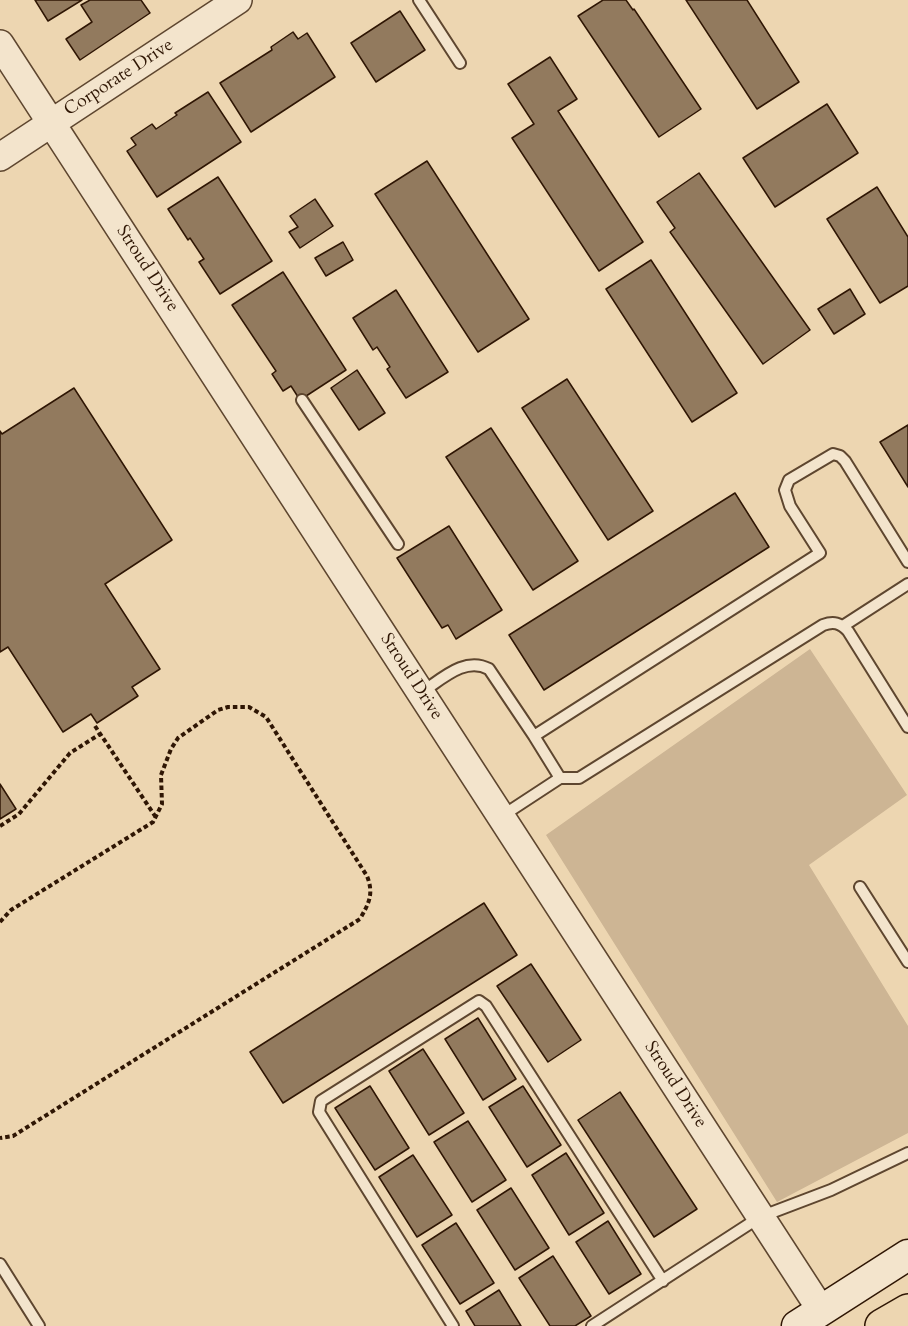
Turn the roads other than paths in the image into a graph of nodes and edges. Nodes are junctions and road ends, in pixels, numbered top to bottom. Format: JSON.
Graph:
{"nodes":[{"id":1,"x":238,"y":0,"type":"edge"},
{"id":2,"x":419,"y":0,"type":"edge"},
{"id":3,"x":0,"y":44,"type":"edge"},
{"id":4,"x":460,"y":63,"type":"dead end"},
{"id":5,"x":52,"y":122,"type":"junction"},
{"id":6,"x":0,"y":157,"type":"edge"},
{"id":7,"x":302,"y":399,"type":"dead end"},
{"id":8,"x":398,"y":544,"type":"dead end"},
{"id":9,"x":908,"y":561,"type":"edge"},
{"id":10,"x":908,"y":584,"type":"edge"},
{"id":11,"x":843,"y":626,"type":"junction"},
{"id":12,"x":421,"y":693,"type":"junction"},
{"id":13,"x":908,"y":727,"type":"edge"},
{"id":14,"x":534,"y":736,"type":"junction"},
{"id":15,"x":560,"y":778,"type":"junction"},
{"id":16,"x":501,"y":816,"type":"junction"},
{"id":17,"x":860,"y":887,"type":"dead end"},
{"id":18,"x":908,"y":962,"type":"edge"},
{"id":19,"x":908,"y":1154,"type":"edge"},
{"id":20,"x":760,"y":1217,"type":"junction"},
{"id":21,"x":908,"y":1255,"type":"edge"},
{"id":22,"x":0,"y":1264,"type":"edge"},
{"id":23,"x":663,"y":1281,"type":"junction"},
{"id":24,"x":908,"y":1311,"type":"edge"},
{"id":25,"x":809,"y":1318,"type":"edge"},
{"id":26,"x":39,"y":1326,"type":"edge"},
{"id":27,"x":453,"y":1326,"type":"edge"},
{"id":28,"x":592,"y":1326,"type":"edge"},
{"id":29,"x":882,"y":1326,"type":"edge"}],
"edges":[{"from":1,"to":5,"type":"street","name":"Corporate Drive"},
{"from":2,"to":4,"type":"lane"},
{"from":3,"to":5,"type":"street","name":"Stroud Drive"},
{"from":5,"to":6,"type":"street","name":"Corporate Drive"},
{"from":5,"to":12,"type":"street","name":"Stroud Drive"},
{"from":7,"to":8,"type":"lane"},
{"from":9,"to":14,"type":"lane"},
{"from":10,"to":11,"type":"lane"},
{"from":11,"to":13,"type":"lane"},
{"from":11,"to":15,"type":"lane"},
{"from":12,"to":14,"type":"lane"},
{"from":12,"to":16,"type":"street","name":"Stroud Drive"},
{"from":14,"to":15,"type":"lane"},
{"from":15,"to":16,"type":"lane"},
{"from":16,"to":20,"type":"street","name":"Stroud Drive"},
{"from":17,"to":18,"type":"lane"},
{"from":19,"to":20,"type":"lane"},
{"from":20,"to":23,"type":"lane"},
{"from":20,"to":25,"type":"street","name":"Stroud Drive"},
{"from":21,"to":25,"type":"main road"},
{"from":22,"to":26,"type":"lane"},
{"from":23,"to":27,"type":"lane"},
{"from":23,"to":28,"type":"lane"},
{"from":24,"to":29,"type":"highway"}]}
